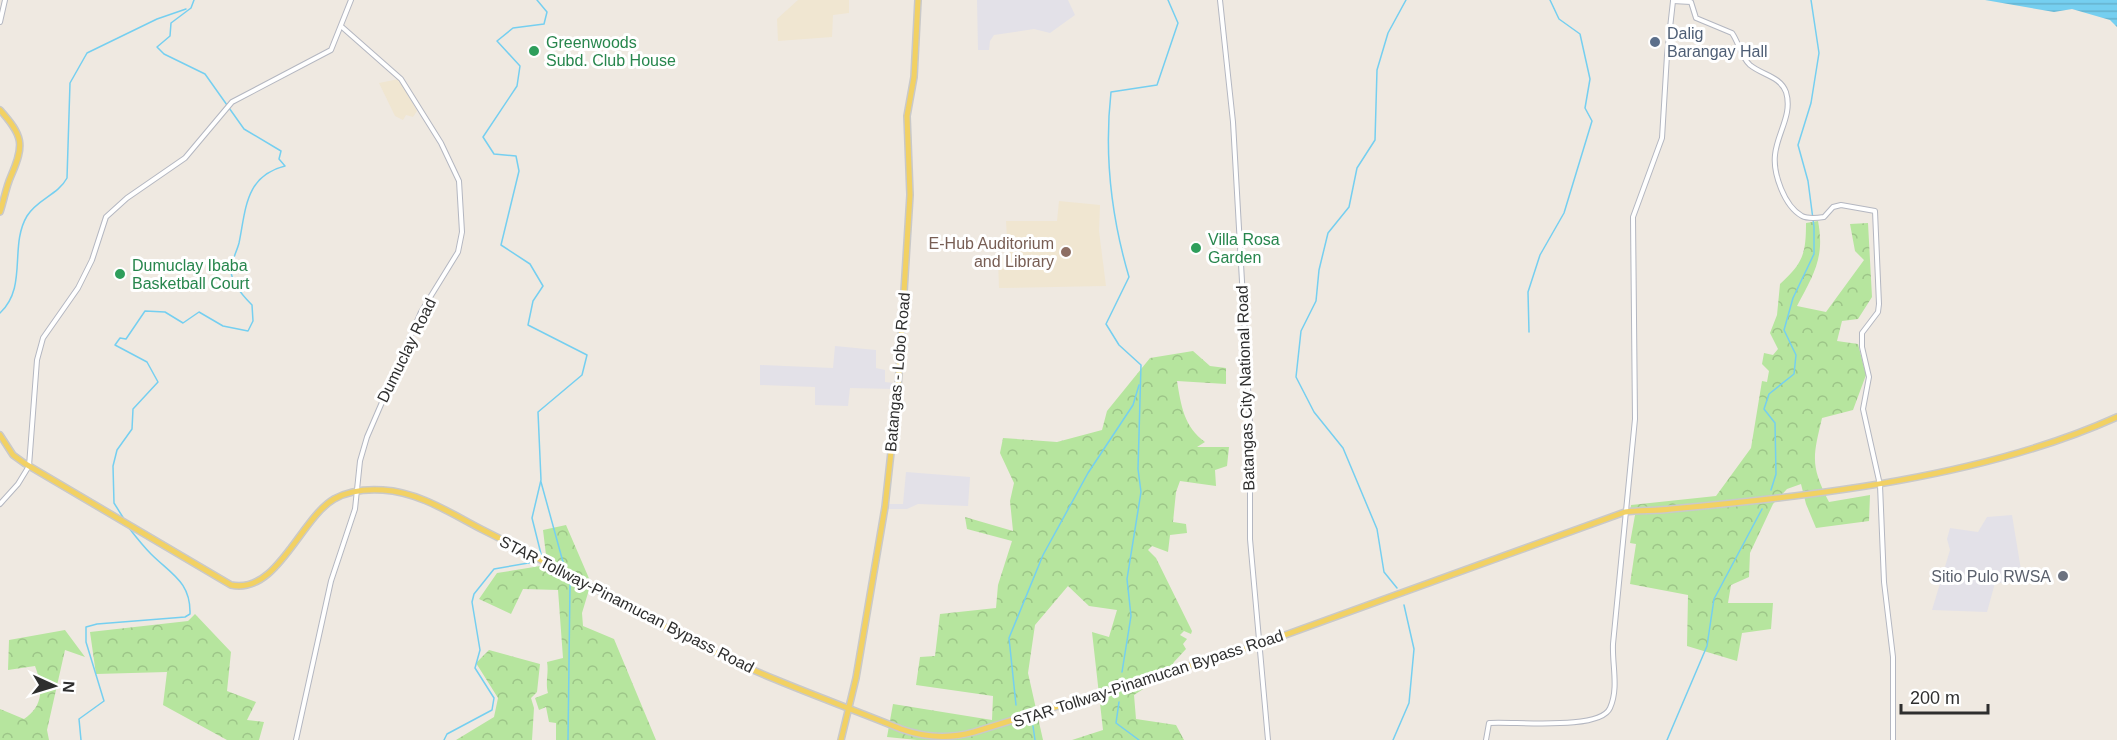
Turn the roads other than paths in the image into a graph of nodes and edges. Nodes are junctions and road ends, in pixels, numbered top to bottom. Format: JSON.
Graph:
{"nodes":[{"id":1,"x":4,"y":0,"type":"edge"},
{"id":2,"x":351,"y":0,"type":"edge"},
{"id":3,"x":918,"y":0,"type":"edge"},
{"id":4,"x":1220,"y":0,"type":"edge"},
{"id":5,"x":1673,"y":1,"type":"edge"},
{"id":6,"x":0,"y":22,"type":"edge"},
{"id":7,"x":342,"y":27,"type":"junction"},
{"id":8,"x":0,"y":110,"type":"edge"},
{"id":9,"x":0,"y":212,"type":"edge"},
{"id":10,"x":2117,"y":417,"type":"edge"},
{"id":11,"x":0,"y":435,"type":"edge"},
{"id":12,"x":29,"y":466,"type":"junction"},
{"id":13,"x":1880,"y":485,"type":"junction"},
{"id":14,"x":356,"y":492,"type":"junction"},
{"id":15,"x":0,"y":504,"type":"edge"},
{"id":16,"x":1625,"y":512,"type":"junction"},
{"id":17,"x":1260,"y":644,"type":"junction"},
{"id":18,"x":849,"y":708,"type":"junction"},
{"id":19,"x":296,"y":740,"type":"edge"},
{"id":20,"x":841,"y":740,"type":"edge"},
{"id":21,"x":1268,"y":740,"type":"edge"},
{"id":22,"x":1486,"y":740,"type":"edge"},
{"id":23,"x":1893,"y":740,"type":"edge"}],
"edges":[{"from":1,"to":6,"type":"street"},
{"from":2,"to":7,"type":"street"},
{"from":3,"to":18,"type":"main road","name":"Batangas - Lobo Road"},
{"from":4,"to":17,"type":"street","name":"Batangas City National Road"},
{"from":5,"to":13,"type":"street"},
{"from":5,"to":16,"type":"street"},
{"from":7,"to":12,"type":"street"},
{"from":7,"to":14,"type":"street","name":"Dumuclay Road"},
{"from":8,"to":9,"type":"main road"},
{"from":10,"to":13,"type":"main road","name":"STAR Tollway-Pinamucan Bypass Road"},
{"from":11,"to":12,"type":"main road","name":"STAR Tollway-Pinamucan Bypass Road"},
{"from":12,"to":14,"type":"main road","name":"STAR Tollway-Pinamucan Bypass Road"},
{"from":12,"to":15,"type":"street"},
{"from":13,"to":16,"type":"main road","name":"STAR Tollway-Pinamucan Bypass Road"},
{"from":13,"to":23,"type":"street"},
{"from":14,"to":18,"type":"main road","name":"STAR Tollway-Pinamucan Bypass Road"},
{"from":14,"to":19,"type":"street","name":"Dumuclay Road"},
{"from":16,"to":17,"type":"main road","name":"STAR Tollway-Pinamucan Bypass Road"},
{"from":16,"to":22,"type":"street"},
{"from":17,"to":18,"type":"main road","name":"STAR Tollway-Pinamucan Bypass Road"},
{"from":17,"to":21,"type":"street","name":"Batangas City National Road"},
{"from":18,"to":20,"type":"main road","name":"Batangas - Lobo Road"}]}
